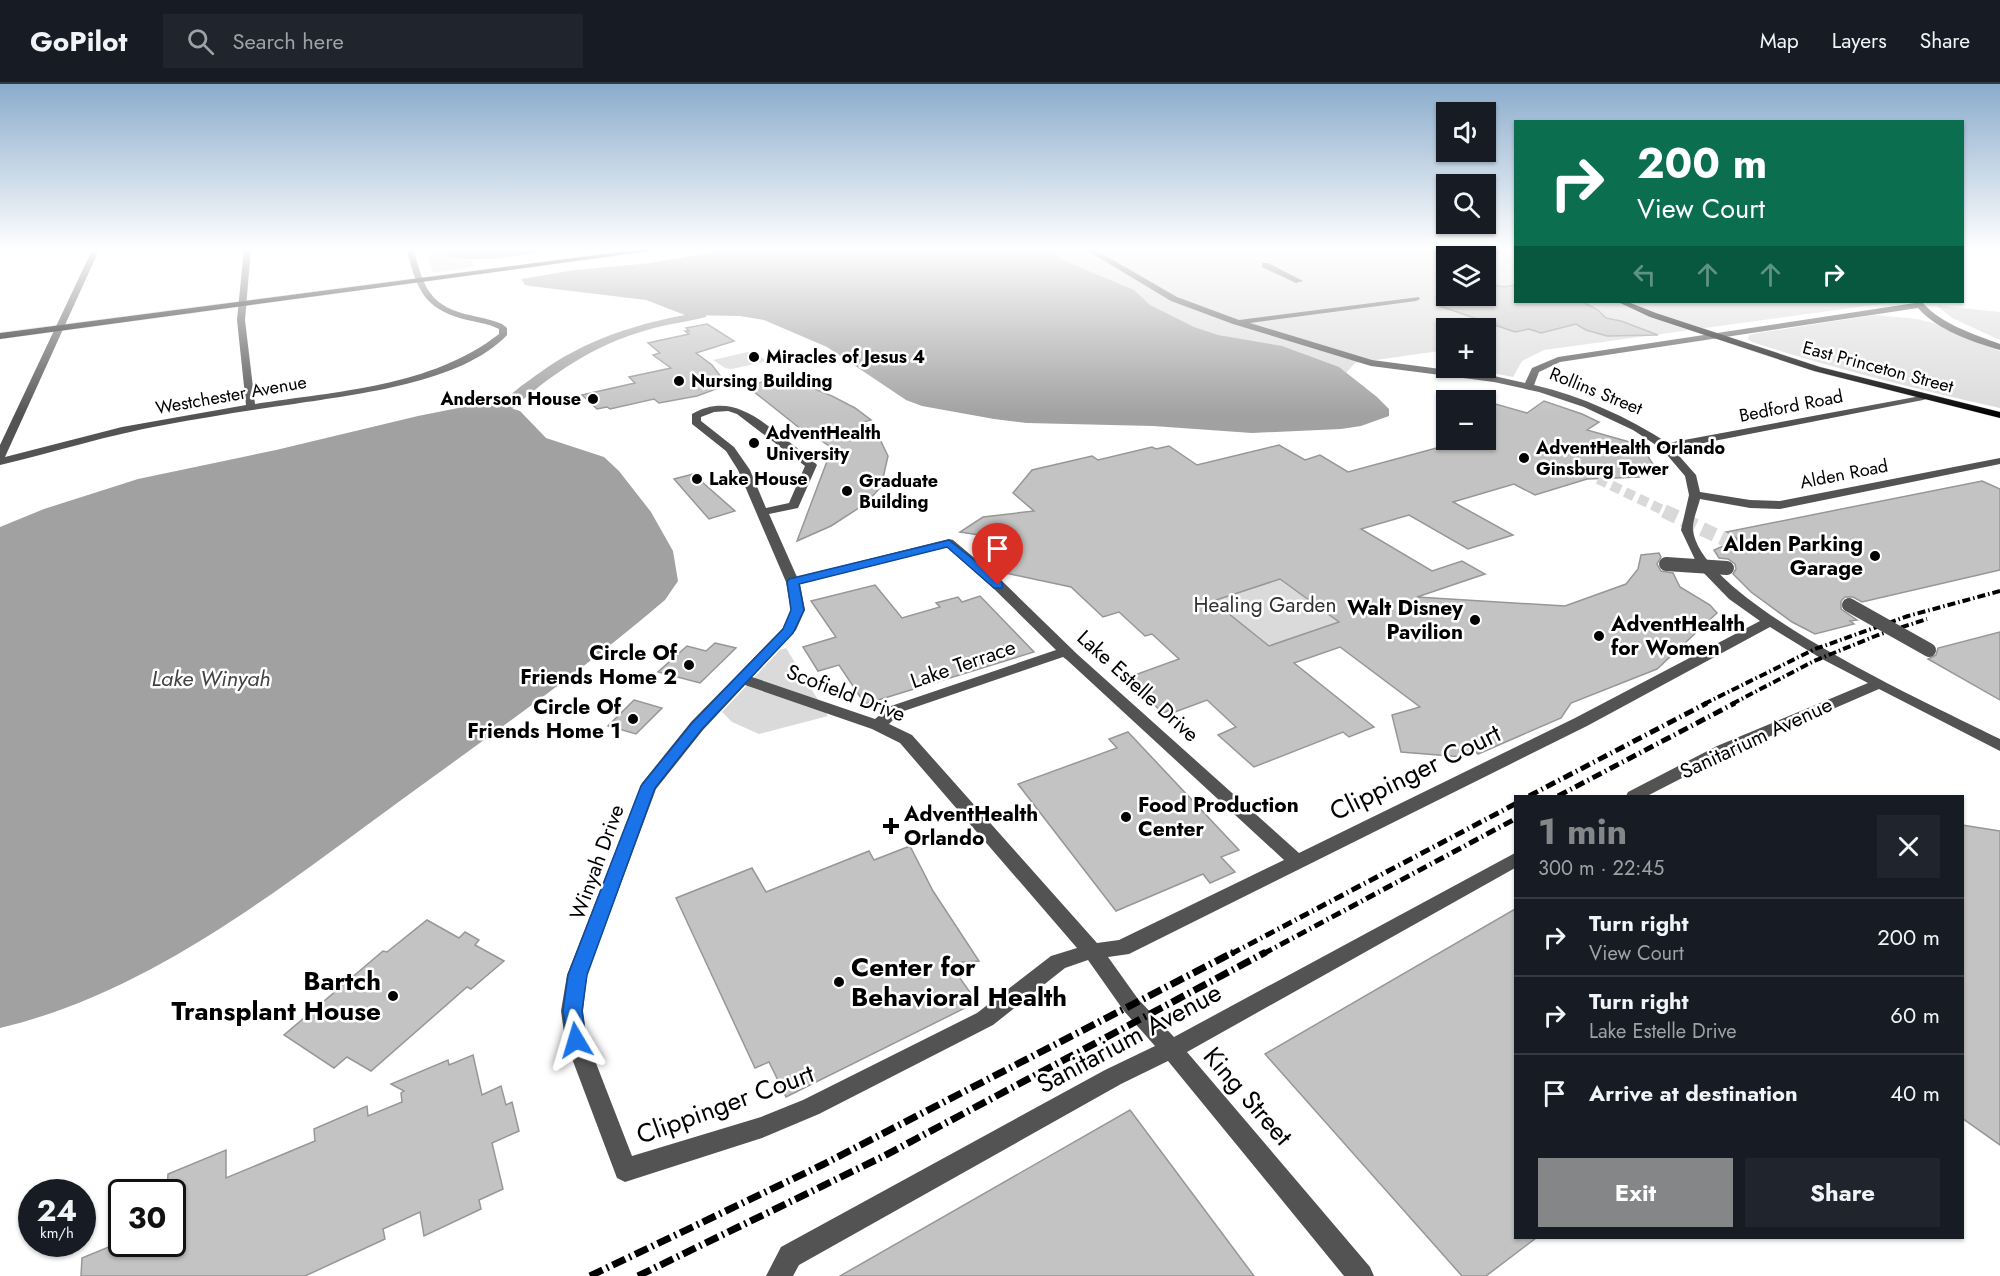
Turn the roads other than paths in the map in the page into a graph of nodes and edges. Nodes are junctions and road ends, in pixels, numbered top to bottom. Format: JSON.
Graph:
{"nodes":[{"id":1,"x":1919,"y":303,"type":"edge"},
{"id":2,"x":71,"y":304,"type":"edge"},
{"id":3,"x":243,"y":304,"type":"joint"},
{"id":4,"x":432,"y":304,"type":"edge"},
{"id":5,"x":1186,"y":304,"type":"edge"},
{"id":6,"x":1380,"y":304,"type":"edge"},
{"id":7,"x":1626,"y":304,"type":"edge"},
{"id":8,"x":1646,"y":304,"type":"edge"},
{"id":9,"x":1916,"y":304,"type":"edge"},
{"id":10,"x":1878,"y":311,"type":"junction"},
{"id":11,"x":1236,"y":322,"type":"junction"},
{"id":12,"x":1946,"y":324,"type":"junction"},
{"id":13,"x":60,"y":328,"type":"junction"},
{"id":14,"x":1714,"y":335,"type":"junction"},
{"id":15,"x":0,"y":336,"type":"edge"},
{"id":16,"x":2000,"y":346,"type":"edge"},
{"id":17,"x":1529,"y":386,"type":"junction"},
{"id":18,"x":1923,"y":397,"type":"junction"},
{"id":19,"x":250,"y":408,"type":"junction"},
{"id":20,"x":2000,"y":415,"type":"edge"},
{"id":21,"x":1666,"y":447,"type":"junction"},
{"id":22,"x":0,"y":457,"type":"edge"},
{"id":23,"x":2000,"y":461,"type":"edge"},
{"id":24,"x":0,"y":462,"type":"edge"},
{"id":25,"x":1695,"y":495,"type":"junction"},
{"id":26,"x":763,"y":512,"type":"junction"},
{"id":27,"x":1666,"y":564,"type":"dead end"},
{"id":28,"x":1727,"y":568,"type":"dead end"},
{"id":29,"x":793,"y":582,"type":"junction"},
{"id":30,"x":1849,"y":605,"type":"dead end"},
{"id":31,"x":1772,"y":622,"type":"junction"},
{"id":32,"x":1066,"y":651,"type":"junction"},
{"id":33,"x":1929,"y":651,"type":"dead end"},
{"id":34,"x":742,"y":679,"type":"junction"},
{"id":35,"x":1879,"y":684,"type":"junction"},
{"id":36,"x":878,"y":725,"type":"junction"},
{"id":37,"x":2000,"y":746,"type":"edge"},
{"id":38,"x":1636,"y":795,"type":"edge"},
{"id":39,"x":1514,"y":861,"type":"edge"},
{"id":40,"x":1298,"y":862,"type":"junction"},
{"id":41,"x":1092,"y":951,"type":"junction"},
{"id":42,"x":1170,"y":1050,"type":"junction"},
{"id":43,"x":625,"y":1170,"type":"joint"},
{"id":44,"x":779,"y":1276,"type":"edge"},
{"id":45,"x":1361,"y":1276,"type":"edge"}],
"edges":[{"from":1,"to":12,"type":"street"},
{"from":2,"to":13,"type":"street"},
{"from":3,"to":13,"type":"main road"},
{"from":3,"to":19,"type":"street"},
{"from":4,"to":19,"type":"street","name":"Westchester Avenue"},
{"from":5,"to":11,"type":"street","name":"Rollins Street"},
{"from":6,"to":11,"type":"street"},
{"from":7,"to":14,"type":"main road","name":"East Princeton Street"},
{"from":8,"to":14,"type":"main road","name":"East Princeton Street"},
{"from":9,"to":10,"type":"street"},
{"from":10,"to":12,"type":"street"},
{"from":10,"to":14,"type":"street"},
{"from":11,"to":17,"type":"street","name":"Rollins Street"},
{"from":12,"to":16,"type":"street"},
{"from":13,"to":15,"type":"main road"},
{"from":13,"to":22,"type":"street"},
{"from":14,"to":17,"type":"street"},
{"from":14,"to":18,"type":"main road","name":"East Princeton Street"},
{"from":17,"to":21,"type":"street","name":"Rollins Street"},
{"from":18,"to":20,"type":"main road","name":"East Princeton Street"},
{"from":18,"to":21,"type":"street","name":"Bedford Road"},
{"from":19,"to":24,"type":"street","name":"Westchester Avenue"},
{"from":21,"to":25,"type":"street","name":"Rollins Street"},
{"from":23,"to":25,"type":"street","name":"Alden Road"},
{"from":25,"to":31,"type":"street"},
{"from":26,"to":26,"type":"street","name":"Winyah Drive"},
{"from":26,"to":29,"type":"street","name":"Winyah Drive"},
{"from":27,"to":28,"type":"street","bridge":true},
{"from":29,"to":32,"type":"street","name":"Lake Estelle Drive"},
{"from":29,"to":34,"type":"street","name":"Winyah Drive"},
{"from":30,"to":33,"type":"street","bridge":true},
{"from":31,"to":35,"type":"street"},
{"from":31,"to":40,"type":"street","name":"Clippinger Court"},
{"from":32,"to":36,"type":"street","name":"Lake Terrace"},
{"from":32,"to":40,"type":"street","name":"Lake Estelle Drive"},
{"from":34,"to":36,"type":"street","name":"Scofield Drive"},
{"from":34,"to":43,"type":"street","name":"Winyah Drive"},
{"from":35,"to":37,"type":"street"},
{"from":35,"to":38,"type":"street","name":"Sanitarium Avenue"},
{"from":36,"to":41,"type":"street","name":"Scofield Drive"},
{"from":39,"to":42,"type":"street","name":"Sanitarium Avenue"},
{"from":40,"to":41,"type":"street","name":"Clippinger Court"},
{"from":41,"to":42,"type":"street","name":"King Street"},
{"from":41,"to":43,"type":"street","name":"Clippinger Court"},
{"from":42,"to":44,"type":"street","name":"Sanitarium Avenue"},
{"from":42,"to":45,"type":"street","name":"King Street"}]}
